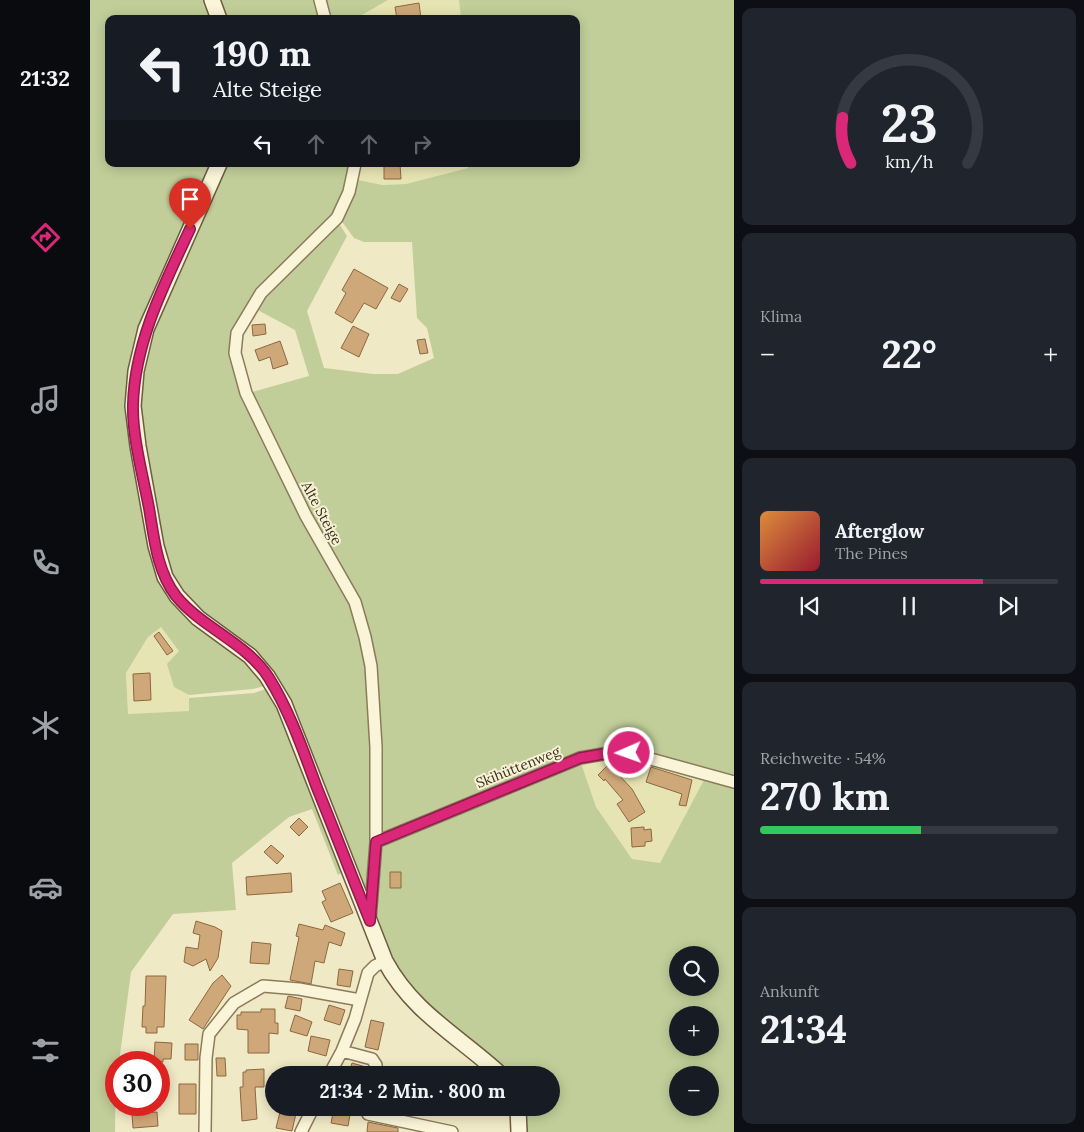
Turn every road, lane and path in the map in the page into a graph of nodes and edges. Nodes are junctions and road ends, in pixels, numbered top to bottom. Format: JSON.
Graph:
{"nodes":[{"id":1,"x":212,"y":0,"type":"edge"},
{"id":2,"x":320,"y":0,"type":"edge"},
{"id":3,"x":218,"y":15,"type":"edge"},
{"id":4,"x":324,"y":15,"type":"edge"},
{"id":5,"x":218,"y":167,"type":"edge"},
{"id":6,"x":354,"y":167,"type":"edge"},
{"id":7,"x":734,"y":782,"type":"edge"},
{"id":8,"x":376,"y":842,"type":"junction"},
{"id":9,"x":370,"y":921,"type":"junction"},
{"id":10,"x":385,"y":961,"type":"junction"},
{"id":11,"x":360,"y":1000,"type":"junction"},
{"id":12,"x":342,"y":1050,"type":"junction"},
{"id":13,"x":334,"y":1066,"type":"edge"},
{"id":14,"x":376,"y":1066,"type":"edge"},
{"id":15,"x":490,"y":1066,"type":"edge"},
{"id":16,"x":309,"y":1116,"type":"edge"},
{"id":17,"x":377,"y":1116,"type":"edge"},
{"id":18,"x":518,"y":1116,"type":"edge"},
{"id":19,"x":204,"y":1132,"type":"edge"},
{"id":20,"x":301,"y":1132,"type":"edge"},
{"id":21,"x":452,"y":1132,"type":"edge"},
{"id":22,"x":519,"y":1132,"type":"edge"}],
"edges":[{"from":1,"to":3,"type":"main road"},
{"from":2,"to":4,"type":"street"},
{"from":5,"to":9,"type":"main road"},
{"from":6,"to":8,"type":"street","name":"Alte Steige"},
{"from":7,"to":8,"type":"street","name":"Skihüttenweg"},
{"from":8,"to":9,"type":"street","name":"Alte Steige"},
{"from":9,"to":10,"type":"main road"},
{"from":10,"to":11,"type":"street"},
{"from":10,"to":15,"type":"main road"},
{"from":11,"to":12,"type":"street"},
{"from":11,"to":19,"type":"street"},
{"from":12,"to":13,"type":"street"},
{"from":12,"to":14,"type":"street"},
{"from":16,"to":20,"type":"street"},
{"from":17,"to":21,"type":"street"},
{"from":18,"to":22,"type":"main road"}]}
